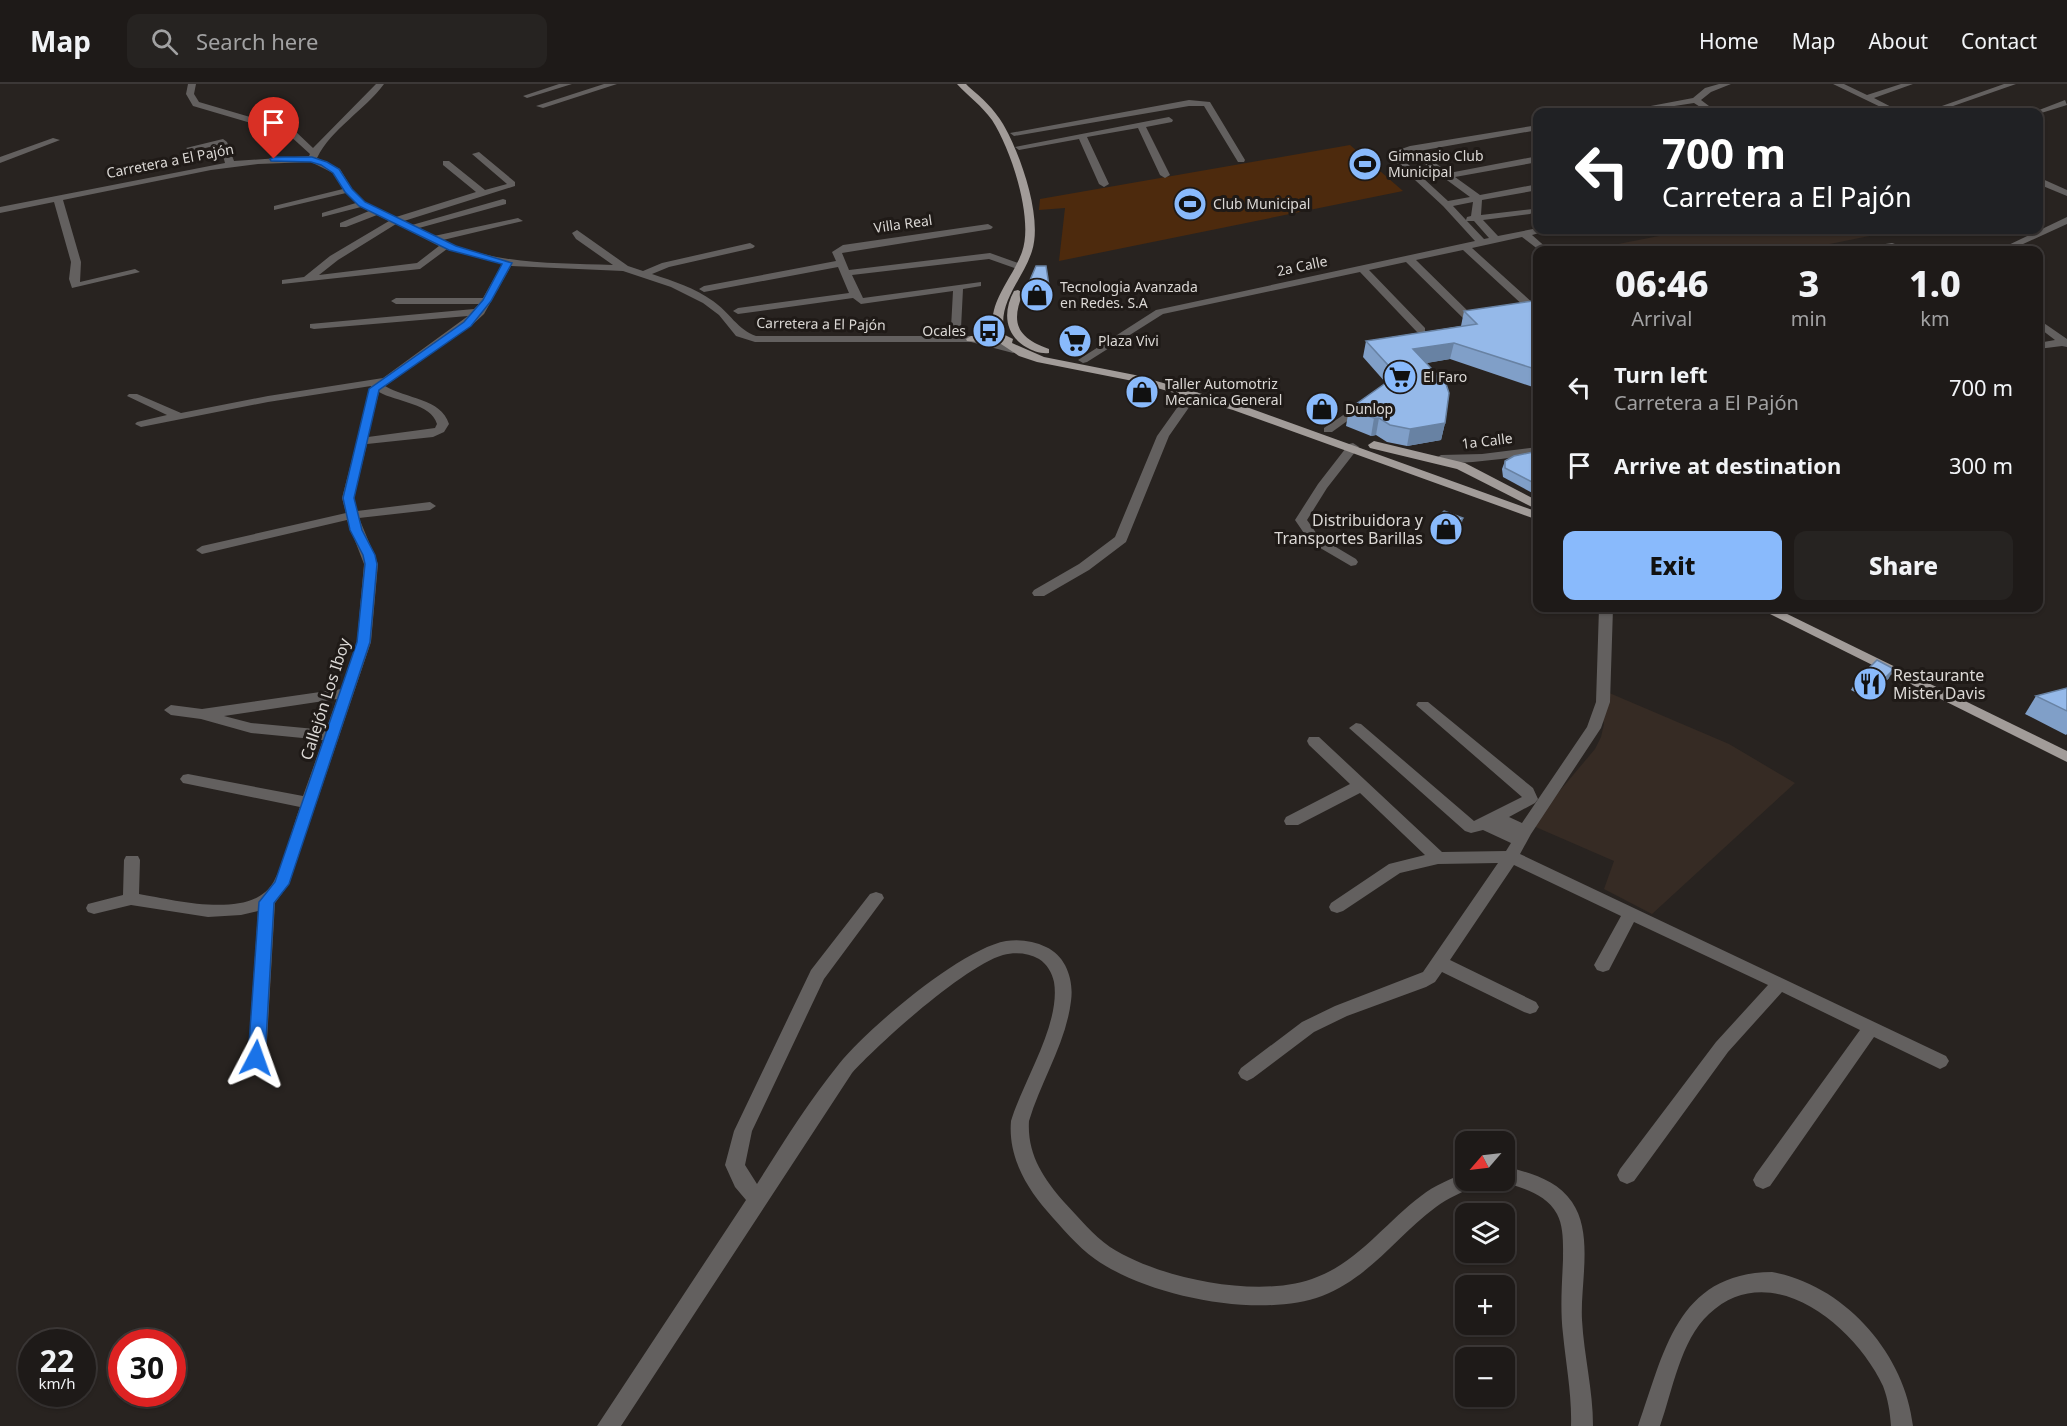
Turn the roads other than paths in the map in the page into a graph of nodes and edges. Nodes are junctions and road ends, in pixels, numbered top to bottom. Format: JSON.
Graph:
{"nodes":[{"id":1,"x":192,"y":84,"type":"edge"},
{"id":2,"x":380,"y":84,"type":"edge"},
{"id":3,"x":568,"y":84,"type":"edge"},
{"id":4,"x":613,"y":84,"type":"edge"},
{"id":5,"x":961,"y":84,"type":"edge"},
{"id":6,"x":971,"y":84,"type":"edge"},
{"id":7,"x":1727,"y":84,"type":"edge"},
{"id":8,"x":1909,"y":84,"type":"edge"},
{"id":9,"x":2012,"y":84,"type":"edge"},
{"id":10,"x":1841,"y":85,"type":"edge"},
{"id":11,"x":517,"y":89,"type":"dead end"},
{"id":12,"x":527,"y":96,"type":"junction"},
{"id":13,"x":1866,"y":98,"type":"junction"},
{"id":14,"x":1699,"y":102,"type":"junction"},
{"id":15,"x":2065,"y":103,"type":"dead end"},
{"id":16,"x":1653,"y":108,"type":"edge"},
{"id":17,"x":1672,"y":108,"type":"edge"},
{"id":18,"x":1707,"y":108,"type":"edge"},
{"id":19,"x":1888,"y":108,"type":"edge"},
{"id":20,"x":1941,"y":108,"type":"edge"},
{"id":21,"x":2043,"y":110,"type":"edge"},
{"id":22,"x":1169,"y":120,"type":"dead end"},
{"id":23,"x":1141,"y":126,"type":"junction"},
{"id":24,"x":1533,"y":130,"type":"edge"},
{"id":25,"x":1082,"y":136,"type":"junction"},
{"id":26,"x":56,"y":140,"type":"dead end"},
{"id":27,"x":1226,"y":140,"type":"dead end"},
{"id":28,"x":1022,"y":142,"type":"junction"},
{"id":29,"x":190,"y":148,"type":"dead end"},
{"id":30,"x":1413,"y":152,"type":"junction"},
{"id":31,"x":477,"y":154,"type":"dead end"},
{"id":32,"x":313,"y":156,"type":"junction"},
{"id":33,"x":0,"y":160,"type":"edge"},
{"id":34,"x":1533,"y":160,"type":"edge"},
{"id":35,"x":446,"y":163,"type":"dead end"},
{"id":36,"x":230,"y":164,"type":"junction"},
{"id":37,"x":1165,"y":175,"type":"dead end"},
{"id":38,"x":1445,"y":176,"type":"junction"},
{"id":39,"x":2043,"y":182,"type":"edge"},
{"id":40,"x":1104,"y":184,"type":"dead end"},
{"id":41,"x":1533,"y":188,"type":"edge"},
{"id":42,"x":348,"y":190,"type":"junction"},
{"id":43,"x":483,"y":193,"type":"junction"},
{"id":44,"x":2067,"y":193,"type":"edge"},
{"id":45,"x":58,"y":198,"type":"junction"},
{"id":46,"x":1478,"y":198,"type":"junction"},
{"id":47,"x":503,"y":202,"type":"dead end"},
{"id":48,"x":362,"y":204,"type":"junction"},
{"id":49,"x":1446,"y":204,"type":"junction"},
{"id":50,"x":277,"y":208,"type":"dead end"},
{"id":51,"x":0,"y":210,"type":"edge"},
{"id":52,"x":1530,"y":211,"type":"dead end"},
{"id":53,"x":376,"y":212,"type":"junction"},
{"id":54,"x":325,"y":215,"type":"dead end"},
{"id":55,"x":1476,"y":218,"type":"junction"},
{"id":56,"x":397,"y":220,"type":"junction"},
{"id":57,"x":1461,"y":220,"type":"junction"},
{"id":58,"x":2067,"y":220,"type":"edge"},
{"id":59,"x":518,"y":221,"type":"dead end"},
{"id":60,"x":343,"y":225,"type":"dead end"},
{"id":61,"x":988,"y":227,"type":"dead end"},
{"id":62,"x":410,"y":228,"type":"junction"},
{"id":63,"x":1533,"y":231,"type":"edge"},
{"id":64,"x":2043,"y":231,"type":"edge"},
{"id":65,"x":577,"y":233,"type":"dead end"},
{"id":66,"x":1524,"y":233,"type":"junction"},
{"id":67,"x":2037,"y":234,"type":"edge"},
{"id":68,"x":1881,"y":238,"type":"dead end"},
{"id":69,"x":432,"y":239,"type":"junction"},
{"id":70,"x":1494,"y":239,"type":"junction"},
{"id":71,"x":1481,"y":242,"type":"junction"},
{"id":72,"x":446,"y":245,"type":"junction"},
{"id":73,"x":750,"y":246,"type":"dead end"},
{"id":74,"x":1539,"y":246,"type":"edge"},
{"id":75,"x":1892,"y":246,"type":"edge"},
{"id":76,"x":2012,"y":246,"type":"edge"},
{"id":77,"x":1467,"y":248,"type":"junction"},
{"id":78,"x":1410,"y":260,"type":"junction"},
{"id":79,"x":507,"y":263,"type":"junction"},
{"id":80,"x":624,"y":268,"type":"junction"},
{"id":81,"x":844,"y":268,"type":"junction"},
{"id":82,"x":1018,"y":269,"type":"junction"},
{"id":83,"x":1364,"y":271,"type":"junction"},
{"id":84,"x":135,"y":272,"type":"dead end"},
{"id":85,"x":643,"y":274,"type":"junction"},
{"id":86,"x":306,"y":280,"type":"junction"},
{"id":87,"x":286,"y":282,"type":"dead end"},
{"id":88,"x":977,"y":284,"type":"dead end"},
{"id":89,"x":958,"y":287,"type":"junction"},
{"id":90,"x":704,"y":289,"type":"dead end"},
{"id":91,"x":855,"y":295,"type":"junction"},
{"id":92,"x":396,"y":301,"type":"dead end"},
{"id":93,"x":483,"y":306,"type":"junction"},
{"id":94,"x":1531,"y":307,"type":"edge"},
{"id":95,"x":738,"y":311,"type":"dead end"},
{"id":96,"x":1471,"y":320,"type":"edge"},
{"id":97,"x":996,"y":325,"type":"junction"},
{"id":98,"x":314,"y":326,"type":"dead end"},
{"id":99,"x":2043,"y":327,"type":"edge"},
{"id":100,"x":956,"y":328,"type":"dead end"},
{"id":101,"x":1421,"y":330,"type":"edge"},
{"id":102,"x":973,"y":339,"type":"junction"},
{"id":103,"x":1001,"y":339,"type":"junction"},
{"id":104,"x":2061,"y":343,"type":"edge"},
{"id":105,"x":2043,"y":345,"type":"edge"},
{"id":106,"x":1013,"y":350,"type":"junction"},
{"id":107,"x":1063,"y":356,"type":"junction"},
{"id":108,"x":1089,"y":364,"type":"junction"},
{"id":109,"x":379,"y":384,"type":"junction"},
{"id":110,"x":1193,"y":393,"type":"junction"},
{"id":111,"x":133,"y":396,"type":"dead end"},
{"id":112,"x":1369,"y":400,"type":"edge"},
{"id":113,"x":181,"y":417,"type":"junction"},
{"id":114,"x":141,"y":424,"type":"dead end"},
{"id":115,"x":1328,"y":430,"type":"junction"},
{"id":116,"x":362,"y":441,"type":"junction"},
{"id":117,"x":1353,"y":447,"type":"junction"},
{"id":118,"x":1533,"y":451,"type":"edge"},
{"id":119,"x":1533,"y":457,"type":"edge"},
{"id":120,"x":1441,"y":459,"type":"junction"},
{"id":121,"x":1476,"y":472,"type":"junction"},
{"id":122,"x":1425,"y":475,"type":"junction"},
{"id":123,"x":1461,"y":489,"type":"junction"},
{"id":124,"x":1533,"y":503,"type":"edge"},
{"id":125,"x":430,"y":506,"type":"dead end"},
{"id":126,"x":1533,"y":514,"type":"edge"},
{"id":127,"x":354,"y":515,"type":"junction"},
{"id":128,"x":202,"y":550,"type":"dead end"},
{"id":129,"x":1352,"y":562,"type":"dead end"},
{"id":130,"x":1039,"y":593,"type":"dead end"},
{"id":131,"x":1606,"y":612,"type":"edge"},
{"id":132,"x":1774,"y":612,"type":"edge"},
{"id":133,"x":1788,"y":612,"type":"edge"},
{"id":134,"x":347,"y":693,"type":"junction"},
{"id":135,"x":1423,"y":705,"type":"dead end"},
{"id":136,"x":171,"y":710,"type":"dead end"},
{"id":137,"x":202,"y":714,"type":"junction"},
{"id":138,"x":1356,"y":728,"type":"dead end"},
{"id":139,"x":331,"y":736,"type":"junction"},
{"id":140,"x":1314,"y":741,"type":"dead end"},
{"id":141,"x":2067,"y":748,"type":"edge"},
{"id":142,"x":2067,"y":757,"type":"edge"},
{"id":143,"x":188,"y":779,"type":"dead end"},
{"id":144,"x":1362,"y":785,"type":"junction"},
{"id":145,"x":309,"y":803,"type":"junction"},
{"id":146,"x":1292,"y":820,"type":"dead end"},
{"id":147,"x":1489,"y":821,"type":"junction"},
{"id":148,"x":1522,"y":836,"type":"junction"},
{"id":149,"x":1511,"y":857,"type":"junction"},
{"id":150,"x":1438,"y":858,"type":"junction"},
{"id":151,"x":132,"y":860,"type":"dead end"},
{"id":152,"x":876,"y":898,"type":"dead end"},
{"id":153,"x":131,"y":900,"type":"junction"},
{"id":154,"x":267,"y":902,"type":"junction"},
{"id":155,"x":1337,"y":907,"type":"dead end"},
{"id":156,"x":94,"y":908,"type":"dead end"},
{"id":157,"x":1631,"y":913,"type":"junction"},
{"id":158,"x":1438,"y":963,"type":"junction"},
{"id":159,"x":1603,"y":965,"type":"dead end"},
{"id":160,"x":1780,"y":983,"type":"junction"},
{"id":161,"x":1530,"y":1006,"type":"dead end"},
{"id":162,"x":1871,"y":1028,"type":"junction"},
{"id":163,"x":256,"y":1058,"type":"dead end"},
{"id":164,"x":1940,"y":1061,"type":"dead end"},
{"id":165,"x":1248,"y":1073,"type":"dead end"},
{"id":166,"x":1627,"y":1175,"type":"dead end"},
{"id":167,"x":1515,"y":1176,"type":"edge"},
{"id":168,"x":1763,"y":1180,"type":"dead end"},
{"id":169,"x":1455,"y":1185,"type":"edge"},
{"id":170,"x":758,"y":1199,"type":"junction"},
{"id":171,"x":608,"y":1426,"type":"edge"},
{"id":172,"x":1582,"y":1426,"type":"edge"},
{"id":173,"x":1649,"y":1426,"type":"edge"},
{"id":174,"x":1902,"y":1426,"type":"edge"}],
"edges":[{"from":1,"to":32,"type":"street"},
{"from":2,"to":32,"type":"street"},
{"from":3,"to":12,"type":"street"},
{"from":4,"to":12,"type":"street"},
{"from":5,"to":82,"type":"main road"},
{"from":6,"to":28,"type":"main road"},
{"from":7,"to":14,"type":"street"},
{"from":8,"to":13,"type":"street"},
{"from":9,"to":20,"type":"street"},
{"from":10,"to":13,"type":"street"},
{"from":11,"to":12,"type":"street"},
{"from":13,"to":19,"type":"street"},
{"from":14,"to":16,"type":"street"},
{"from":14,"to":17,"type":"street"},
{"from":14,"to":18,"type":"street"},
{"from":15,"to":21,"type":"street"},
{"from":22,"to":23,"type":"street"},
{"from":23,"to":25,"type":"street"},
{"from":23,"to":37,"type":"street"},
{"from":24,"to":30,"type":"street"},
{"from":25,"to":28,"type":"street"},
{"from":25,"to":40,"type":"street"},
{"from":26,"to":33,"type":"street"},
{"from":27,"to":28,"type":"street"},
{"from":28,"to":107,"type":"main road"},
{"from":29,"to":36,"type":"street"},
{"from":30,"to":38,"type":"street"},
{"from":30,"to":49,"type":"street"},
{"from":31,"to":43,"type":"street"},
{"from":32,"to":36,"type":"street","name":"Carretera a El Pajón"},
{"from":32,"to":42,"type":"street","name":"Carretera a El Pajón"},
{"from":34,"to":38,"type":"street"},
{"from":35,"to":43,"type":"street"},
{"from":36,"to":45,"type":"street","name":"Carretera a El Pajón"},
{"from":38,"to":46,"type":"street"},
{"from":39,"to":44,"type":"street"},
{"from":41,"to":46,"type":"street"},
{"from":42,"to":48,"type":"street","name":"Carretera a El Pajón"},
{"from":42,"to":50,"type":"street"},
{"from":43,"to":56,"type":"street"},
{"from":45,"to":51,"type":"street","name":"Carretera a El Pajón"},
{"from":45,"to":84,"type":"street"},
{"from":46,"to":49,"type":"street"},
{"from":46,"to":55,"type":"street"},
{"from":47,"to":62,"type":"street"},
{"from":48,"to":53,"type":"street","name":"Carretera a El Pajón"},
{"from":48,"to":54,"type":"street"},
{"from":49,"to":57,"type":"street"},
{"from":52,"to":55,"type":"street"},
{"from":53,"to":56,"type":"street","name":"Carretera a El Pajón"},
{"from":53,"to":60,"type":"street"},
{"from":55,"to":57,"type":"street"},
{"from":55,"to":70,"type":"street"},
{"from":56,"to":62,"type":"street","name":"Carretera a El Pajón"},
{"from":56,"to":86,"type":"street"},
{"from":57,"to":71,"type":"street"},
{"from":58,"to":64,"type":"street"},
{"from":59,"to":69,"type":"street"},
{"from":61,"to":81,"type":"street","name":"Villa Real"},
{"from":62,"to":69,"type":"street","name":"Carretera a El Pajón"},
{"from":63,"to":66,"type":"street","name":"2a Calle"},
{"from":65,"to":80,"type":"street"},
{"from":66,"to":70,"type":"street","name":"2a Calle"},
{"from":66,"to":74,"type":"street"},
{"from":67,"to":76,"type":"street"},
{"from":68,"to":75,"type":"street"},
{"from":69,"to":72,"type":"street","name":"Carretera a El Pajón"},
{"from":70,"to":71,"type":"street","name":"2a Calle"},
{"from":71,"to":77,"type":"street","name":"2a Calle"},
{"from":72,"to":79,"type":"street","name":"Carretera a El Pajón"},
{"from":72,"to":86,"type":"street"},
{"from":73,"to":85,"type":"street"},
{"from":77,"to":78,"type":"street","name":"2a Calle"},
{"from":77,"to":94,"type":"street"},
{"from":78,"to":83,"type":"street","name":"2a Calle"},
{"from":78,"to":96,"type":"street"},
{"from":79,"to":80,"type":"street","name":"Carretera a El Pajón"},
{"from":79,"to":93,"type":"street"},
{"from":80,"to":85,"type":"street","name":"Carretera a El Pajón"},
{"from":81,"to":82,"type":"street"},
{"from":81,"to":90,"type":"street"},
{"from":81,"to":91,"type":"street"},
{"from":82,"to":97,"type":"main road"},
{"from":83,"to":101,"type":"street"},
{"from":83,"to":108,"type":"street","name":"2a Calle"},
{"from":85,"to":102,"type":"street","name":"Carretera a El Pajón"},
{"from":86,"to":87,"type":"street"},
{"from":88,"to":89,"type":"street"},
{"from":89,"to":91,"type":"street"},
{"from":89,"to":100,"type":"street"},
{"from":91,"to":95,"type":"street"},
{"from":92,"to":93,"type":"street"},
{"from":93,"to":98,"type":"street"},
{"from":93,"to":109,"type":"street"},
{"from":97,"to":102,"type":"street"},
{"from":97,"to":103,"type":"main road"},
{"from":99,"to":104,"type":"street"},
{"from":102,"to":103,"type":"main road"},
{"from":102,"to":106,"type":"street","name":"Carretera a El Pajón"},
{"from":103,"to":106,"type":"main road"},
{"from":103,"to":107,"type":"main road"},
{"from":104,"to":105,"type":"street"},
{"from":106,"to":108,"type":"main road"},
{"from":107,"to":108,"type":"main road"},
{"from":108,"to":110,"type":"main road"},
{"from":108,"to":115,"type":"main road"},
{"from":109,"to":113,"type":"street"},
{"from":109,"to":116,"type":"street","name":"Callejón Los Iboy"},
{"from":109,"to":116,"type":"street"},
{"from":110,"to":117,"type":"main road"},
{"from":110,"to":130,"type":"street"},
{"from":111,"to":113,"type":"street"},
{"from":112,"to":115,"type":"street"},
{"from":113,"to":114,"type":"street"},
{"from":115,"to":120,"type":"main road"},
{"from":116,"to":127,"type":"street","name":"Callejón Los Iboy"},
{"from":117,"to":122,"type":"main road"},
{"from":117,"to":129,"type":"street"},
{"from":118,"to":120,"type":"street","name":"1a Calle"},
{"from":119,"to":121,"type":"street","name":"1a Calle"},
{"from":120,"to":121,"type":"main road"},
{"from":120,"to":122,"type":"main road"},
{"from":121,"to":123,"type":"main road"},
{"from":121,"to":124,"type":"main road"},
{"from":122,"to":123,"type":"main road"},
{"from":123,"to":126,"type":"main road"},
{"from":125,"to":127,"type":"street"},
{"from":127,"to":128,"type":"street"},
{"from":127,"to":134,"type":"street","name":"Callejón Los Iboy"},
{"from":131,"to":148,"type":"street"},
{"from":132,"to":142,"type":"main road"},
{"from":133,"to":141,"type":"main road"},
{"from":134,"to":137,"type":"street"},
{"from":134,"to":139,"type":"street","name":"Callejón Los Iboy"},
{"from":135,"to":147,"type":"street"},
{"from":136,"to":137,"type":"street"},
{"from":137,"to":139,"type":"street"},
{"from":138,"to":147,"type":"street"},
{"from":139,"to":145,"type":"street","name":"Callejón Los Iboy"},
{"from":140,"to":144,"type":"street"},
{"from":143,"to":145,"type":"street"},
{"from":144,"to":146,"type":"street"},
{"from":144,"to":150,"type":"street"},
{"from":145,"to":154,"type":"street","name":"Callejón Los Iboy"},
{"from":147,"to":148,"type":"street"},
{"from":148,"to":149,"type":"street"},
{"from":149,"to":150,"type":"street"},
{"from":149,"to":157,"type":"street"},
{"from":149,"to":158,"type":"street"},
{"from":150,"to":155,"type":"street"},
{"from":151,"to":153,"type":"street"},
{"from":152,"to":170,"type":"street"},
{"from":153,"to":154,"type":"street"},
{"from":153,"to":156,"type":"street"},
{"from":154,"to":163,"type":"street","name":"Callejón Los Iboy"},
{"from":157,"to":159,"type":"street"},
{"from":157,"to":160,"type":"street"},
{"from":158,"to":161,"type":"street"},
{"from":158,"to":165,"type":"street"},
{"from":160,"to":162,"type":"street"},
{"from":160,"to":166,"type":"street"},
{"from":162,"to":164,"type":"street"},
{"from":162,"to":168,"type":"street"},
{"from":167,"to":172,"type":"street"},
{"from":169,"to":170,"type":"street"},
{"from":170,"to":171,"type":"street"},
{"from":173,"to":174,"type":"street"}]}
